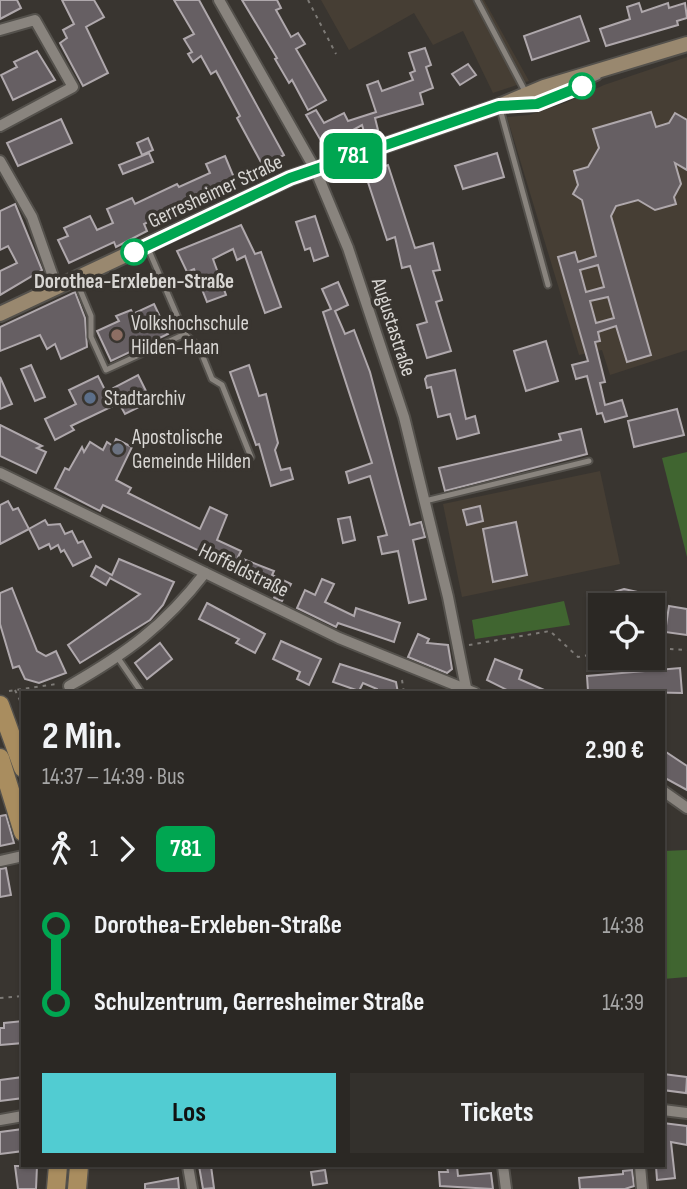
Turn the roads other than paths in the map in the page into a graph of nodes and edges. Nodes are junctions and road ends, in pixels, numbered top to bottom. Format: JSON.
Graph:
{"nodes":[{"id":1,"x":219,"y":0,"type":"edge"},
{"id":2,"x":477,"y":0,"type":"edge"},
{"id":3,"x":0,"y":30,"type":"edge"},
{"id":4,"x":687,"y":44,"type":"edge"},
{"id":5,"x":616,"y":68,"type":"junction"},
{"id":6,"x":526,"y":93,"type":"junction"},
{"id":7,"x":499,"y":106,"type":"junction"},
{"id":8,"x":0,"y":126,"type":"edge"},
{"id":9,"x":0,"y":161,"type":"edge"},
{"id":10,"x":315,"y":169,"type":"junction"},
{"id":11,"x":147,"y":246,"type":"junction"},
{"id":12,"x":75,"y":277,"type":"junction"},
{"id":13,"x":56,"y":285,"type":"junction"},
{"id":14,"x":548,"y":285,"type":"dead end"},
{"id":15,"x":0,"y":314,"type":"edge"},
{"id":16,"x":185,"y":334,"type":"junction"},
{"id":17,"x":251,"y":457,"type":"dead end"},
{"id":18,"x":589,"y":461,"type":"dead end"},
{"id":19,"x":0,"y":473,"type":"edge"},
{"id":20,"x":425,"y":501,"type":"junction"},
{"id":21,"x":205,"y":573,"type":"junction"},
{"id":22,"x":118,"y":658,"type":"junction"},
{"id":23,"x":63,"y":685,"type":"road end"},
{"id":24,"x":141,"y":691,"type":"edge"},
{"id":25,"x":468,"y":691,"type":"edge"},
{"id":26,"x":470,"y":691,"type":"edge"},
{"id":27,"x":4,"y":698,"type":"edge"},
{"id":28,"x":0,"y":758,"type":"edge"},
{"id":29,"x":21,"y":761,"type":"edge"},
{"id":30,"x":665,"y":792,"type":"edge"},
{"id":31,"x":687,"y":808,"type":"edge"},
{"id":32,"x":21,"y":826,"type":"edge"},
{"id":33,"x":21,"y":856,"type":"edge"},
{"id":34,"x":0,"y":861,"type":"edge"},
{"id":35,"x":665,"y":1110,"type":"edge"},
{"id":36,"x":687,"y":1113,"type":"edge"},
{"id":37,"x":21,"y":1116,"type":"edge"},
{"id":38,"x":0,"y":1120,"type":"edge"},
{"id":39,"x":58,"y":1167,"type":"edge"},
{"id":40,"x":79,"y":1167,"type":"edge"},
{"id":41,"x":188,"y":1167,"type":"edge"},
{"id":42,"x":503,"y":1167,"type":"edge"},
{"id":43,"x":640,"y":1167,"type":"edge"},
{"id":44,"x":56,"y":1189,"type":"edge"},
{"id":45,"x":77,"y":1189,"type":"edge"},
{"id":46,"x":192,"y":1189,"type":"edge"},
{"id":47,"x":506,"y":1189,"type":"edge"},
{"id":48,"x":642,"y":1189,"type":"edge"}],
"edges":[{"from":1,"to":10,"type":"street","name":"Augustastraße"},
{"from":2,"to":6,"type":"lane"},
{"from":3,"to":8,"type":"street"},
{"from":4,"to":5,"type":"street","name":"Gerresheimer Straße"},
{"from":5,"to":6,"type":"street","name":"Gerresheimer Straße"},
{"from":5,"to":7,"type":"lane","name":"Gerresheimer Straße"},
{"from":6,"to":7,"type":"street","name":"Gerresheimer Straße"},
{"from":7,"to":10,"type":"street","name":"Gerresheimer Straße"},
{"from":7,"to":14,"type":"lane"},
{"from":9,"to":13,"type":"street"},
{"from":10,"to":11,"type":"street","name":"Gerresheimer Straße"},
{"from":10,"to":20,"type":"street","name":"Augustastraße"},
{"from":11,"to":12,"type":"street","name":"Gerresheimer Straße"},
{"from":11,"to":16,"type":"lane","name":"Gerresheimer Straße"},
{"from":12,"to":13,"type":"street","name":"Gerresheimer Straße"},
{"from":12,"to":16,"type":"lane"},
{"from":13,"to":15,"type":"street","name":"Gerresheimer Straße"},
{"from":16,"to":17,"type":"lane","name":"Gerresheimer Straße"},
{"from":18,"to":20,"type":"lane"},
{"from":19,"to":21,"type":"street","name":"Hoffeldstraße"},
{"from":20,"to":26,"type":"street","name":"Augustastraße"},
{"from":21,"to":22,"type":"street"},
{"from":21,"to":25,"type":"street","name":"Hoffeldstraße"},
{"from":22,"to":23,"type":"street"},
{"from":22,"to":24,"type":"lane"},
{"from":27,"to":29,"type":"main road"},
{"from":28,"to":32,"type":"main road"},
{"from":30,"to":31,"type":"street"},
{"from":33,"to":34,"type":"street"},
{"from":35,"to":36,"type":"street"},
{"from":37,"to":38,"type":"street"},
{"from":39,"to":44,"type":"main road"},
{"from":40,"to":45,"type":"main road"},
{"from":41,"to":46,"type":"street"},
{"from":42,"to":47,"type":"street"},
{"from":43,"to":48,"type":"street"}]}
